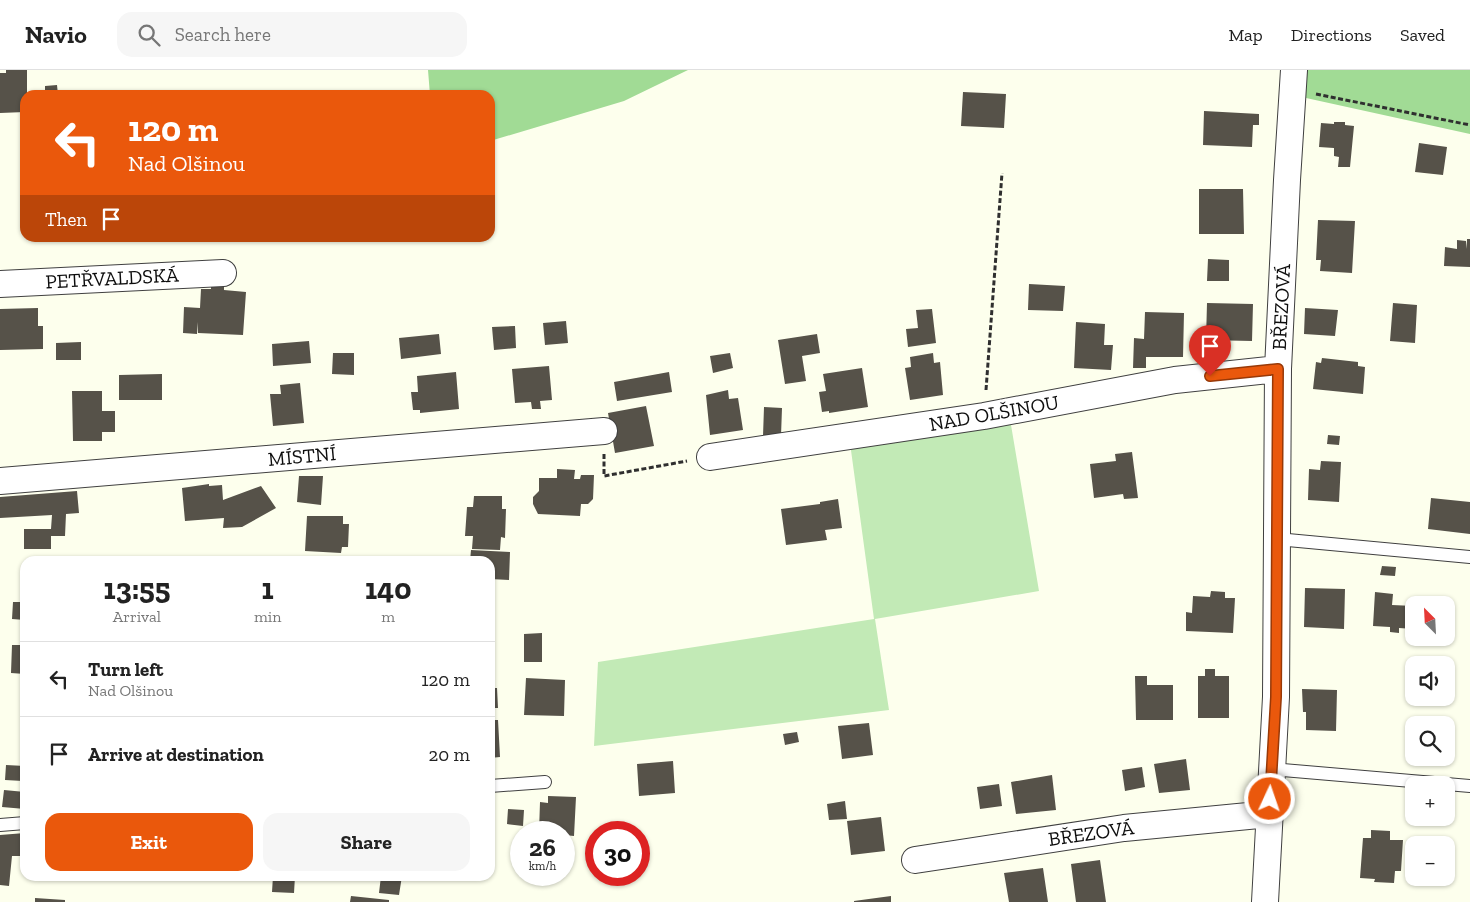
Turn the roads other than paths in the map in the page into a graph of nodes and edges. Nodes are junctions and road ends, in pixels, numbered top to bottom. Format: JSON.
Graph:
{"nodes":[{"id":1,"x":1294,"y":80,"type":"edge"},
{"id":2,"x":224,"y":273,"type":"dead end"},
{"id":3,"x":0,"y":284,"type":"edge"},
{"id":4,"x":1278,"y":369,"type":"junction"},
{"id":5,"x":604,"y":431,"type":"road end"},
{"id":6,"x":710,"y":457,"type":"road end"},
{"id":7,"x":0,"y":481,"type":"edge"},
{"id":8,"x":1277,"y":538,"type":"junction"},
{"id":9,"x":1470,"y":557,"type":"edge"},
{"id":10,"x":1271,"y":769,"type":"junction"},
{"id":11,"x":545,"y":782,"type":"dead end"},
{"id":12,"x":495,"y":786,"type":"edge"},
{"id":13,"x":1470,"y":786,"type":"edge"},
{"id":14,"x":1269,"y":814,"type":"junction"},
{"id":15,"x":20,"y":823,"type":"edge"},
{"id":16,"x":0,"y":825,"type":"edge"},
{"id":17,"x":914,"y":860,"type":"dead end"},
{"id":18,"x":1265,"y":902,"type":"edge"}],
"edges":[{"from":1,"to":4,"type":"street","name":"BŘEZOVÁ"},
{"from":2,"to":3,"type":"street","name":"PETŘVALDSKÁ"},
{"from":4,"to":6,"type":"street","name":"NAD OLŠINOU"},
{"from":4,"to":8,"type":"street","name":"BŘEZOVÁ"},
{"from":5,"to":7,"type":"street","name":"MÍSTNÍ"},
{"from":8,"to":9,"type":"lane"},
{"from":8,"to":10,"type":"street","name":"BŘEZOVÁ"},
{"from":10,"to":13,"type":"lane"},
{"from":10,"to":14,"type":"street","name":"BŘEZOVÁ"},
{"from":11,"to":12,"type":"lane"},
{"from":14,"to":17,"type":"street","name":"BŘEZOVÁ"},
{"from":14,"to":18,"type":"street","name":"BŘEZOVÁ"},
{"from":15,"to":16,"type":"lane"}]}
